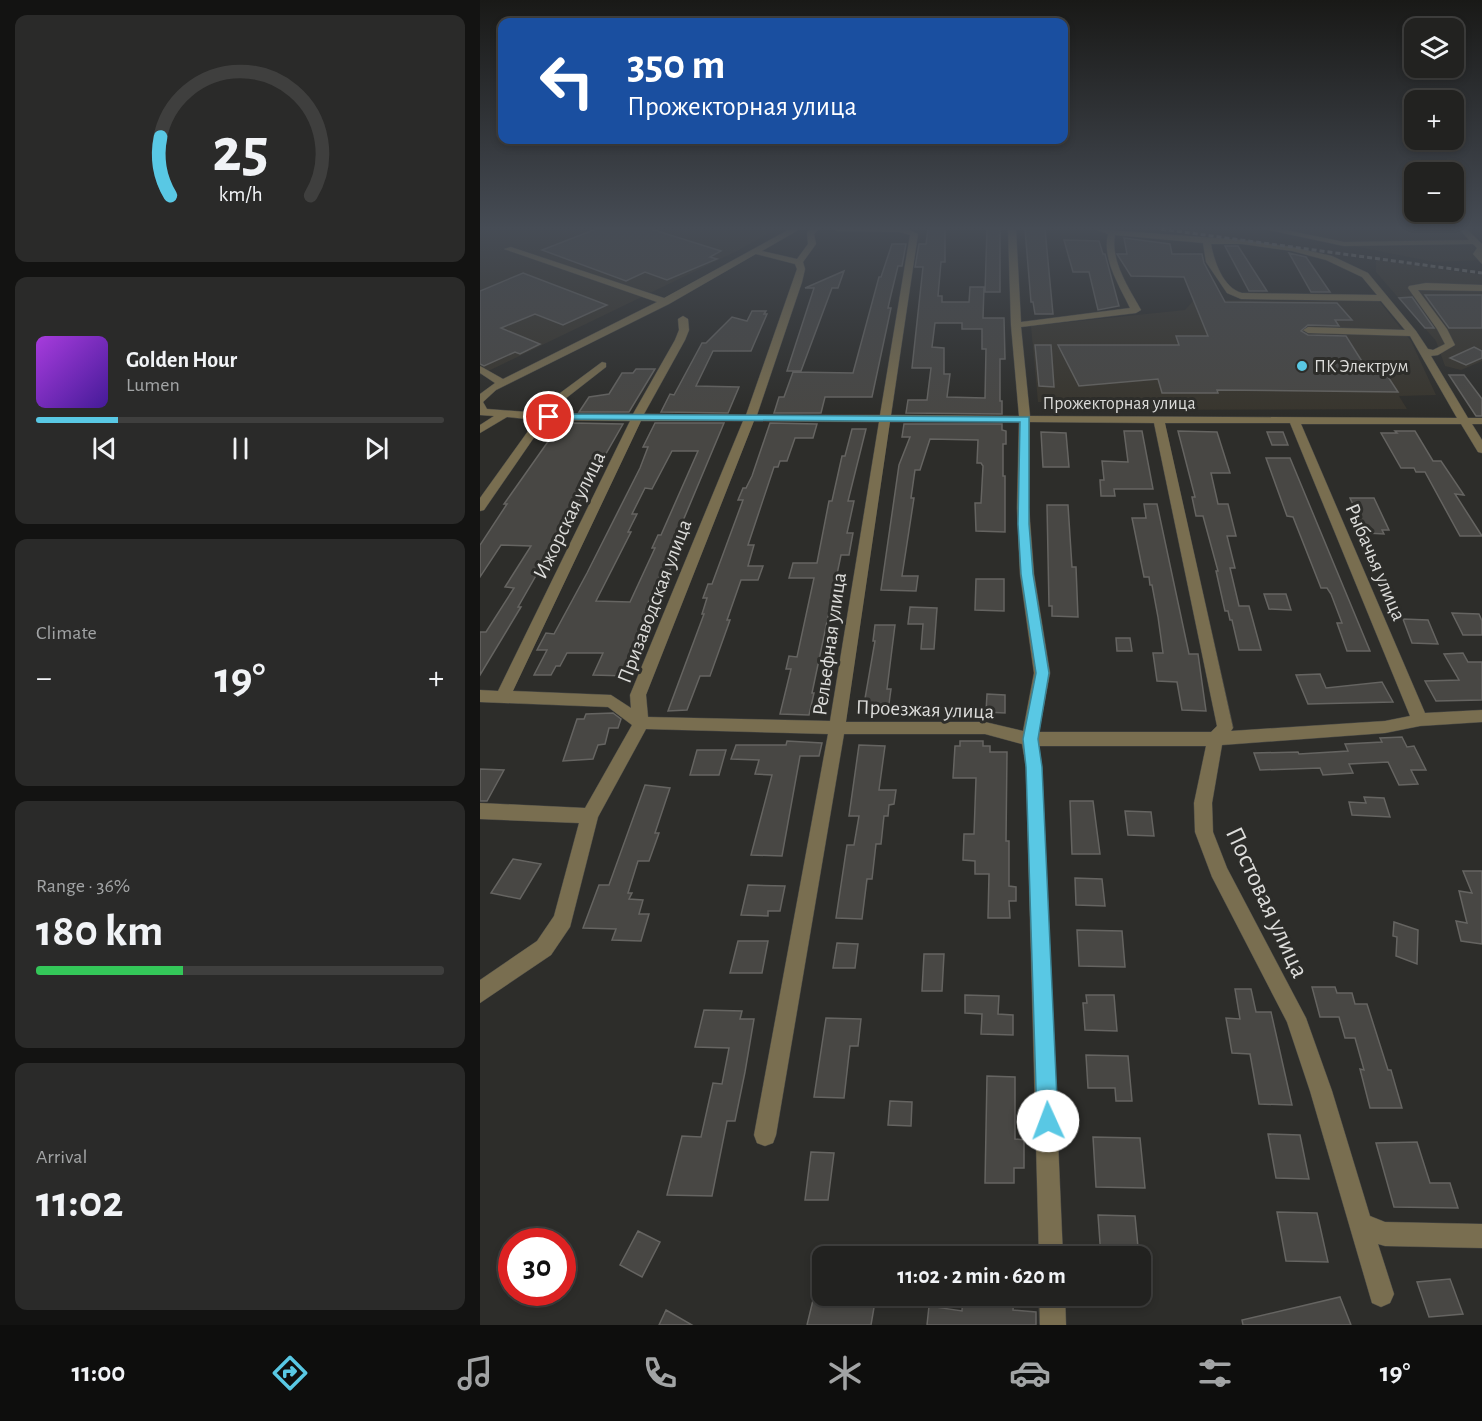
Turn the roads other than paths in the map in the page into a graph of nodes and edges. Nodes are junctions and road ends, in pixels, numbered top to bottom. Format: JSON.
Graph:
{"nodes":[{"id":1,"x":633,"y":291,"type":"edge"},
{"id":2,"x":686,"y":291,"type":"edge"},
{"id":3,"x":795,"y":291,"type":"edge"},
{"id":4,"x":905,"y":291,"type":"edge"},
{"id":5,"x":1015,"y":291,"type":"edge"},
{"id":6,"x":1126,"y":291,"type":"edge"},
{"id":7,"x":1230,"y":291,"type":"edge"},
{"id":8,"x":1379,"y":291,"type":"edge"},
{"id":9,"x":1414,"y":291,"type":"edge"},
{"id":10,"x":1385,"y":298,"type":"junction"},
{"id":11,"x":666,"y":302,"type":"junction"},
{"id":12,"x":683,"y":319,"type":"dead end"},
{"id":13,"x":1016,"y":325,"type":"junction"},
{"id":14,"x":1308,"y":330,"type":"dead end"},
{"id":15,"x":1413,"y":333,"type":"junction"},
{"id":16,"x":1424,"y":352,"type":"junction"},
{"id":17,"x":602,"y":365,"type":"dead end"},
{"id":18,"x":480,"y":369,"type":"edge"},
{"id":19,"x":502,"y":383,"type":"junction"},
{"id":20,"x":480,"y":400,"type":"edge"},
{"id":21,"x":480,"y":405,"type":"edge"},
{"id":22,"x":503,"y":416,"type":"junction"},
{"id":23,"x":544,"y":417,"type":"junction"},
{"id":24,"x":637,"y":417,"type":"junction"},
{"id":25,"x":750,"y":418,"type":"junction"},
{"id":26,"x":886,"y":418,"type":"junction"},
{"id":27,"x":1025,"y":419,"type":"junction"},
{"id":28,"x":1159,"y":420,"type":"junction"},
{"id":29,"x":1294,"y":420,"type":"junction"},
{"id":30,"x":480,"y":421,"type":"edge"},
{"id":31,"x":1463,"y":421,"type":"junction"},
{"id":32,"x":1482,"y":421,"type":"edge"},
{"id":33,"x":480,"y":429,"type":"edge"},
{"id":34,"x":1482,"y":450,"type":"edge"},
{"id":35,"x":480,"y":507,"type":"edge"},
{"id":36,"x":480,"y":696,"type":"edge"},
{"id":37,"x":503,"y":696,"type":"junction"},
{"id":38,"x":1482,"y":716,"type":"edge"},
{"id":39,"x":1420,"y":720,"type":"junction"},
{"id":40,"x":641,"y":723,"type":"junction"},
{"id":41,"x":838,"y":728,"type":"junction"},
{"id":42,"x":1030,"y":739,"type":"junction"},
{"id":43,"x":1215,"y":739,"type":"junction"},
{"id":44,"x":480,"y":811,"type":"edge"},
{"id":45,"x":590,"y":816,"type":"junction"},
{"id":46,"x":480,"y":993,"type":"edge"},
{"id":47,"x":765,"y":1135,"type":"dead end"},
{"id":48,"x":1360,"y":1224,"type":"junction"},
{"id":49,"x":1482,"y":1236,"type":"edge"},
{"id":50,"x":1051,"y":1246,"type":"edge"},
{"id":51,"x":1381,"y":1294,"type":"dead end"},
{"id":52,"x":1052,"y":1306,"type":"edge"},
{"id":53,"x":1053,"y":1325,"type":"edge"}],
"edges":[{"from":1,"to":11,"type":"street"},
{"from":2,"to":11,"type":"street"},
{"from":3,"to":25,"type":"street","name":"Призаводская улица"},
{"from":4,"to":26,"type":"street","name":"Рельефная улица"},
{"from":5,"to":13,"type":"street"},
{"from":6,"to":13,"type":"street"},
{"from":7,"to":10,"type":"street"},
{"from":8,"to":10,"type":"street"},
{"from":9,"to":16,"type":"street"},
{"from":10,"to":15,"type":"street"},
{"from":11,"to":19,"type":"street"},
{"from":12,"to":24,"type":"street","name":"Ижорская улица"},
{"from":13,"to":27,"type":"street"},
{"from":14,"to":15,"type":"street"},
{"from":15,"to":16,"type":"street"},
{"from":16,"to":31,"type":"street"},
{"from":17,"to":23,"type":"street"},
{"from":18,"to":19,"type":"street"},
{"from":19,"to":20,"type":"street"},
{"from":21,"to":22,"type":"street"},
{"from":22,"to":23,"type":"street","name":"Прожекторная улица"},
{"from":22,"to":30,"type":"street"},
{"from":22,"to":33,"type":"street"},
{"from":23,"to":24,"type":"street","name":"Прожекторная улица"},
{"from":23,"to":35,"type":"street"},
{"from":24,"to":25,"type":"street","name":"Прожекторная улица"},
{"from":24,"to":37,"type":"street","name":"Ижорская улица"},
{"from":25,"to":26,"type":"street","name":"Прожекторная улица"},
{"from":25,"to":40,"type":"street","name":"Призаводская улица"},
{"from":26,"to":27,"type":"street","name":"Прожекторная улица"},
{"from":26,"to":41,"type":"street","name":"Рельефная улица"},
{"from":27,"to":28,"type":"street","name":"Прожекторная улица"},
{"from":27,"to":42,"type":"street"},
{"from":28,"to":29,"type":"street","name":"Прожекторная улица"},
{"from":28,"to":43,"type":"street","name":"Постовая улица"},
{"from":29,"to":31,"type":"street","name":"Прожекторная улица"},
{"from":29,"to":39,"type":"street","name":"Рыбачья улица"},
{"from":31,"to":32,"type":"street","name":"Прожекторная улица"},
{"from":31,"to":34,"type":"street"},
{"from":36,"to":37,"type":"street"},
{"from":37,"to":40,"type":"street"},
{"from":38,"to":39,"type":"street","name":"Проезжая улица"},
{"from":39,"to":43,"type":"street","name":"Проезжая улица"},
{"from":40,"to":41,"type":"street","name":"Проезжая улица"},
{"from":40,"to":45,"type":"street"},
{"from":41,"to":42,"type":"street","name":"Проезжая улица"},
{"from":41,"to":47,"type":"street","name":"Рельефная улица"},
{"from":42,"to":43,"type":"street","name":"Проезжая улица"},
{"from":42,"to":50,"type":"street"},
{"from":43,"to":48,"type":"street","name":"Постовая улица"},
{"from":44,"to":45,"type":"street"},
{"from":45,"to":46,"type":"street"},
{"from":48,"to":49,"type":"street"},
{"from":48,"to":51,"type":"street","name":"Постовая улица"},
{"from":52,"to":53,"type":"street"}]}
